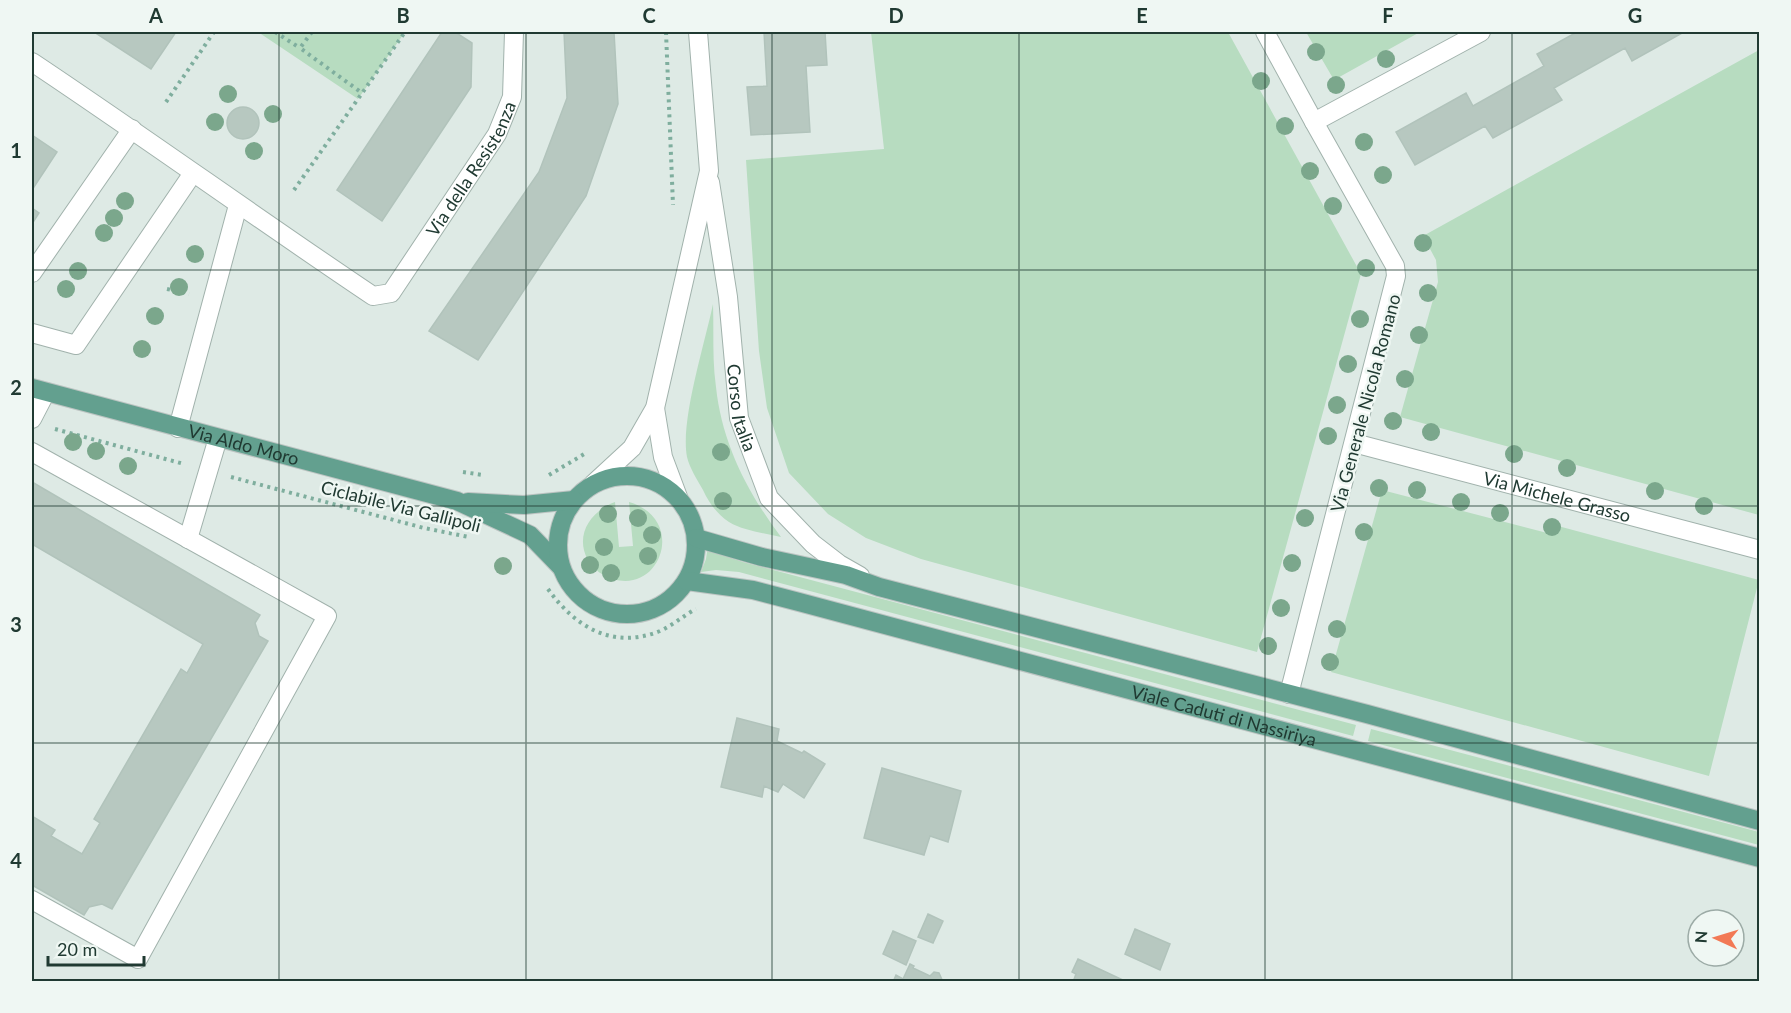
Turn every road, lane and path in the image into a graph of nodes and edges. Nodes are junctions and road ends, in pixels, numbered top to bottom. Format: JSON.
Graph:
{"nodes":[{"id":1,"x":214,"y":32,"type":"edge"},
{"id":2,"x":275,"y":32,"type":"edge"},
{"id":3,"x":312,"y":32,"type":"edge"},
{"id":4,"x":405,"y":32,"type":"edge"},
{"id":5,"x":514,"y":32,"type":"edge"},
{"id":6,"x":666,"y":32,"type":"edge"},
{"id":7,"x":698,"y":32,"type":"edge"},
{"id":8,"x":1265,"y":32,"type":"edge"},
{"id":9,"x":1481,"y":32,"type":"edge"},
{"id":10,"x":300,"y":48,"type":"junction"},
{"id":11,"x":32,"y":62,"type":"edge"},
{"id":12,"x":362,"y":93,"type":"junction"},
{"id":13,"x":166,"y":102,"type":"dead end"},
{"id":14,"x":1314,"y":122,"type":"junction"},
{"id":15,"x":132,"y":129,"type":"junction"},
{"id":16,"x":709,"y":171,"type":"junction"},
{"id":17,"x":193,"y":173,"type":"junction"},
{"id":18,"x":294,"y":190,"type":"dead end"},
{"id":19,"x":238,"y":205,"type":"junction"},
{"id":20,"x":671,"y":216,"type":"dead end"},
{"id":21,"x":32,"y":273,"type":"edge"},
{"id":22,"x":167,"y":289,"type":"dead end"},
{"id":23,"x":189,"y":294,"type":"dead end"},
{"id":24,"x":32,"y":333,"type":"edge"},
{"id":25,"x":39,"y":390,"type":"edge"},
{"id":26,"x":655,"y":408,"type":"junction"},
{"id":27,"x":32,"y":418,"type":"edge"},
{"id":28,"x":53,"y":428,"type":"dead end"},
{"id":29,"x":178,"y":428,"type":"junction"},
{"id":30,"x":218,"y":438,"type":"junction"},
{"id":31,"x":1354,"y":442,"type":"junction"},
{"id":32,"x":32,"y":452,"type":"edge"},
{"id":33,"x":587,"y":452,"type":"dead end"},
{"id":34,"x":208,"y":471,"type":"junction"},
{"id":35,"x":463,"y":472,"type":"dead end"},
{"id":36,"x":489,"y":476,"type":"dead end"},
{"id":37,"x":545,"y":477,"type":"dead end"},
{"id":38,"x":593,"y":484,"type":"junction"},
{"id":39,"x":678,"y":496,"type":"junction"},
{"id":40,"x":574,"y":500,"type":"junction"},
{"id":41,"x":457,"y":501,"type":"junction"},
{"id":42,"x":696,"y":538,"type":"junction"},
{"id":43,"x":188,"y":539,"type":"junction"},
{"id":44,"x":479,"y":539,"type":"dead end"},
{"id":45,"x":1760,"y":550,"type":"edge"},
{"id":46,"x":560,"y":566,"type":"junction"},
{"id":47,"x":542,"y":581,"type":"dead end"},
{"id":48,"x":687,"y":581,"type":"junction"},
{"id":49,"x":879,"y":587,"type":"junction"},
{"id":50,"x":701,"y":606,"type":"dead end"},
{"id":51,"x":1289,"y":694,"type":"junction"},
{"id":52,"x":1760,"y":821,"type":"edge"},
{"id":53,"x":1760,"y":858,"type":"edge"},
{"id":54,"x":32,"y":900,"type":"edge"}],
"edges":[{"from":1,"to":13,"type":"path"},
{"from":2,"to":10,"type":"path"},
{"from":3,"to":10,"type":"path"},
{"from":4,"to":12,"type":"path"},
{"from":5,"to":19,"type":"street","name":"Via della Resistenza"},
{"from":6,"to":20,"type":"path"},
{"from":7,"to":16,"type":"street","name":"Corso Italia"},
{"from":8,"to":14,"type":"street","name":"Via Generale Nicola Romano"},
{"from":9,"to":14,"type":"street"},
{"from":10,"to":12,"type":"path"},
{"from":11,"to":15,"type":"street"},
{"from":12,"to":18,"type":"path"},
{"from":14,"to":31,"type":"street","name":"Via Generale Nicola Romano"},
{"from":15,"to":17,"type":"street"},
{"from":15,"to":21,"type":"street"},
{"from":16,"to":26,"type":"street","name":"Corso Italia"},
{"from":16,"to":49,"type":"street","name":"Corso Italia"},
{"from":17,"to":19,"type":"street"},
{"from":17,"to":24,"type":"street"},
{"from":19,"to":29,"type":"street"},
{"from":22,"to":23,"type":"path"},
{"from":25,"to":27,"type":"street"},
{"from":25,"to":29,"type":"main road","name":"Via Aldo Moro"},
{"from":26,"to":38,"type":"street","name":"Corso Italia"},
{"from":26,"to":39,"type":"street","name":"Corso Italia"},
{"from":28,"to":34,"type":"path","name":"Ciclabile Via Gallipoli"},
{"from":29,"to":30,"type":"main road","name":"Via Aldo Moro"},
{"from":30,"to":34,"type":"street"},
{"from":30,"to":41,"type":"main road","name":"Via Aldo Moro"},
{"from":31,"to":45,"type":"street","name":"Via Michele Grasso"},
{"from":31,"to":51,"type":"street","name":"Via Generale Nicola Romano"},
{"from":32,"to":43,"type":"street"},
{"from":33,"to":37,"type":"path"},
{"from":34,"to":43,"type":"street"},
{"from":34,"to":44,"type":"path","name":"Ciclabile Via Gallipoli"},
{"from":35,"to":36,"type":"path"},
{"from":38,"to":39,"type":"main road"},
{"from":38,"to":40,"type":"main road"},
{"from":39,"to":42,"type":"main road"},
{"from":40,"to":41,"type":"main road","name":"Via Aldo Moro"},
{"from":40,"to":46,"type":"main road"},
{"from":41,"to":46,"type":"main road","name":"Via Aldo Moro"},
{"from":42,"to":48,"type":"main road"},
{"from":42,"to":49,"type":"main road","name":"Viale Caduti di Nassiriya"},
{"from":43,"to":54,"type":"street"},
{"from":46,"to":48,"type":"main road"},
{"from":47,"to":50,"type":"path"},
{"from":48,"to":53,"type":"main road","name":"Viale Caduti di Nassiriya"},
{"from":49,"to":51,"type":"main road","name":"Viale Caduti di Nassiriya"},
{"from":51,"to":52,"type":"main road","name":"Viale Caduti di Nassiriya"}]}
